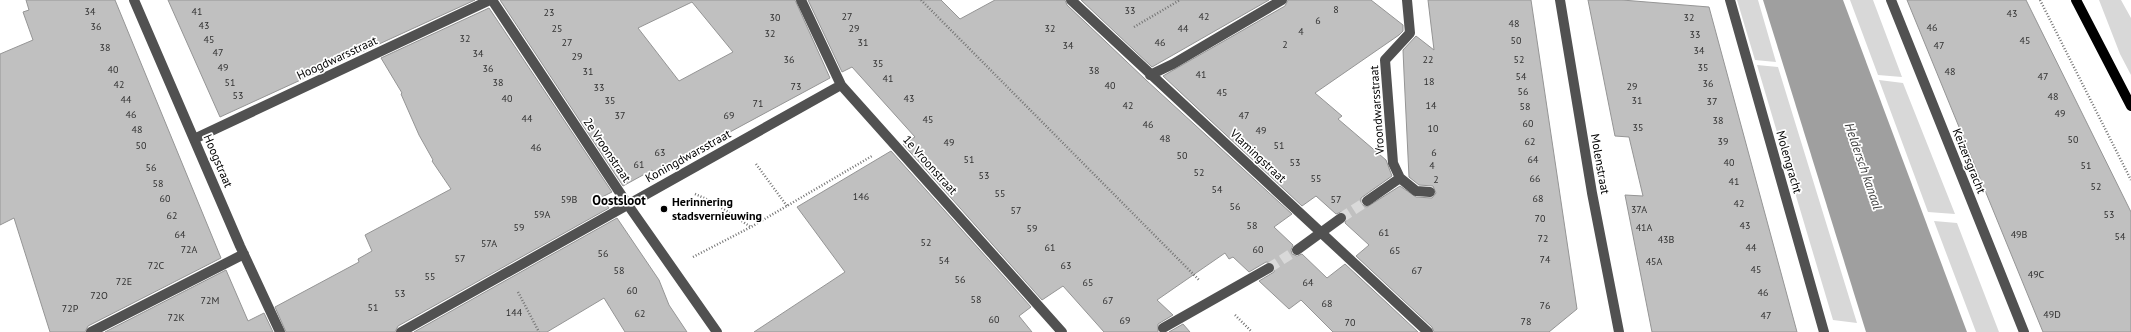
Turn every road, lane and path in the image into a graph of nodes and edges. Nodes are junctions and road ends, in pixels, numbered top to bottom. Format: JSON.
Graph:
{"nodes":[{"id":1,"x":134,"y":0,"type":"edge"},
{"id":2,"x":491,"y":0,"type":"edge"},
{"id":3,"x":801,"y":0,"type":"edge"},
{"id":4,"x":921,"y":0,"type":"edge"},
{"id":5,"x":1071,"y":0,"type":"edge"},
{"id":6,"x":1180,"y":0,"type":"edge"},
{"id":7,"x":1282,"y":0,"type":"edge"},
{"id":8,"x":1407,"y":0,"type":"edge"},
{"id":9,"x":1560,"y":0,"type":"edge"},
{"id":10,"x":1730,"y":0,"type":"edge"},
{"id":11,"x":1891,"y":0,"type":"edge"},
{"id":12,"x":2040,"y":0,"type":"edge"},
{"id":13,"x":2076,"y":0,"type":"edge"},
{"id":14,"x":1113,"y":40,"type":"junction"},
{"id":15,"x":1150,"y":75,"type":"junction"},
{"id":16,"x":841,"y":85,"type":"junction"},
{"id":17,"x":2131,"y":106,"type":"edge"},
{"id":18,"x":194,"y":139,"type":"junction"},
{"id":19,"x":893,"y":144,"type":"junction"},
{"id":20,"x":756,"y":164,"type":"dead end"},
{"id":21,"x":1400,"y":178,"type":"junction"},
{"id":22,"x":2131,"y":180,"type":"edge"},
{"id":23,"x":668,"y":182,"type":"junction"},
{"id":24,"x":1430,"y":192,"type":"dead end"},
{"id":25,"x":1367,"y":201,"type":"tunnel mouth"},
{"id":26,"x":628,"y":205,"type":"junction"},
{"id":27,"x":787,"y":206,"type":"junction"},
{"id":28,"x":1341,"y":218,"type":"tunnel mouth"},
{"id":29,"x":751,"y":227,"type":"junction"},
{"id":30,"x":1322,"y":232,"type":"junction"},
{"id":31,"x":242,"y":250,"type":"junction"},
{"id":32,"x":1297,"y":250,"type":"tunnel mouth"},
{"id":33,"x":674,"y":268,"type":"junction"},
{"id":34,"x":1269,"y":268,"type":"tunnel mouth"},
{"id":35,"x":507,"y":273,"type":"junction"},
{"id":36,"x":1217,"y":298,"type":"junction"},
{"id":37,"x":1163,"y":328,"type":"dead end"},
{"id":38,"x":91,"y":332,"type":"edge"},
{"id":39,"x":280,"y":332,"type":"edge"},
{"id":40,"x":401,"y":332,"type":"edge"},
{"id":41,"x":539,"y":332,"type":"edge"},
{"id":42,"x":717,"y":332,"type":"edge"},
{"id":43,"x":1062,"y":332,"type":"edge"},
{"id":44,"x":1252,"y":332,"type":"edge"},
{"id":45,"x":1428,"y":332,"type":"edge"},
{"id":46,"x":1619,"y":332,"type":"edge"},
{"id":47,"x":1824,"y":332,"type":"edge"},
{"id":48,"x":2024,"y":332,"type":"edge"}],
"edges":[{"from":1,"to":18,"type":"street","name":"Hoogstraat"},
{"from":2,"to":18,"type":"street","name":"Hoogdwarsstraat"},
{"from":2,"to":26,"type":"street","name":"2e Vroonstraat"},
{"from":3,"to":16,"type":"street","name":"1e Vroonstraat"},
{"from":4,"to":36,"type":"path"},
{"from":5,"to":14,"type":"street","name":"Vlamingstraat"},
{"from":6,"to":14,"type":"path"},
{"from":7,"to":15,"type":"street"},
{"from":8,"to":21,"type":"street","name":"Vroondwarsstraat"},
{"from":9,"to":46,"type":"street","name":"Molenstraat"},
{"from":10,"to":47,"type":"street","name":"Molengracht"},
{"from":11,"to":48,"type":"street","name":"Keizersgracht"},
{"from":12,"to":22,"type":"path"},
{"from":13,"to":17,"type":"main road"},
{"from":14,"to":15,"type":"street","name":"Vlamingstraat"},
{"from":15,"to":30,"type":"street","name":"Vlamingstraat"},
{"from":16,"to":19,"type":"street","name":"1e Vroonstraat"},
{"from":16,"to":23,"type":"street","name":"Koningdwarsstraat"},
{"from":18,"to":31,"type":"street","name":"Hoogstraat"},
{"from":19,"to":27,"type":"path"},
{"from":19,"to":43,"type":"street","name":"1e Vroonstraat"},
{"from":20,"to":27,"type":"path"},
{"from":21,"to":24,"type":"street","name":"Vroondwarsstraat"},
{"from":21,"to":25,"type":"street"},
{"from":23,"to":26,"type":"street","name":"Koningdwarsstraat"},
{"from":23,"to":29,"type":"path"},
{"from":26,"to":33,"type":"street","name":"2e Vroonstraat"},
{"from":26,"to":35,"type":"street","name":"Koningdwarsstraat"},
{"from":27,"to":29,"type":"path"},
{"from":28,"to":30,"type":"street"},
{"from":29,"to":33,"type":"path"},
{"from":30,"to":32,"type":"street"},
{"from":30,"to":45,"type":"street","name":"Vlamingstraat"},
{"from":31,"to":38,"type":"street"},
{"from":31,"to":39,"type":"street","name":"Hoogstraat"},
{"from":33,"to":42,"type":"street","name":"2e Vroonstraat"},
{"from":34,"to":36,"type":"street"},
{"from":35,"to":40,"type":"street","name":"Koningdwarsstraat"},
{"from":35,"to":41,"type":"path"},
{"from":36,"to":37,"type":"street"},
{"from":36,"to":44,"type":"path"}]}
